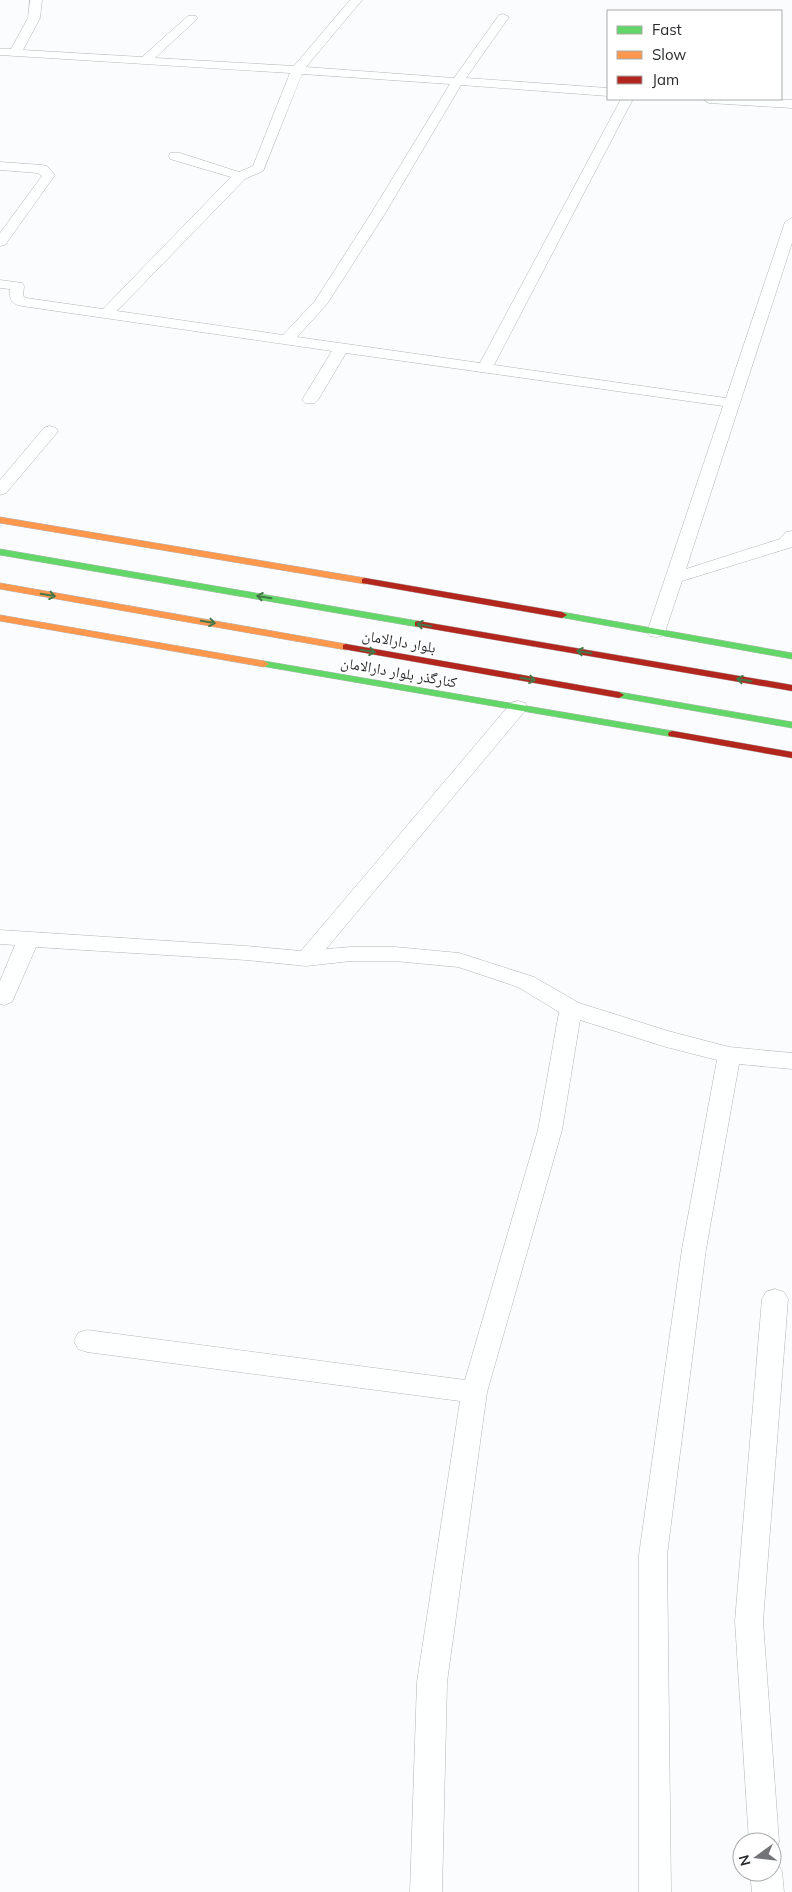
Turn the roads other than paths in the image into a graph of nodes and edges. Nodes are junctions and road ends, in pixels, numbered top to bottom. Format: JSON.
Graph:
{"nodes":[{"id":1,"x":36,"y":0,"type":"edge"},
{"id":2,"x":356,"y":0,"type":"edge"},
{"id":3,"x":503,"y":17,"type":"dead end"},
{"id":4,"x":192,"y":18,"type":"dead end"},
{"id":5,"x":0,"y":52,"type":"edge"},
{"id":6,"x":15,"y":53,"type":"junction"},
{"id":7,"x":145,"y":62,"type":"junction"},
{"id":8,"x":297,"y":70,"type":"junction"},
{"id":9,"x":458,"y":81,"type":"junction"},
{"id":10,"x":607,"y":92,"type":"edge"},
{"id":11,"x":626,"y":100,"type":"edge"},
{"id":12,"x":726,"y":100,"type":"edge"},
{"id":13,"x":792,"y":104,"type":"edge"},
{"id":14,"x":174,"y":156,"type":"dead end"},
{"id":15,"x":0,"y":166,"type":"edge"},
{"id":16,"x":240,"y":176,"type":"junction"},
{"id":17,"x":792,"y":222,"type":"edge"},
{"id":18,"x":0,"y":242,"type":"edge"},
{"id":19,"x":0,"y":284,"type":"edge"},
{"id":20,"x":106,"y":315,"type":"junction"},
{"id":21,"x":286,"y":340,"type":"junction"},
{"id":22,"x":341,"y":348,"type":"junction"},
{"id":23,"x":484,"y":369,"type":"junction"},
{"id":24,"x":310,"y":400,"type":"dead end"},
{"id":25,"x":731,"y":403,"type":"junction"},
{"id":26,"x":50,"y":432,"type":"dead end"},
{"id":27,"x":0,"y":490,"type":"edge"},
{"id":28,"x":0,"y":520,"type":"edge"},
{"id":29,"x":792,"y":536,"type":"edge"},
{"id":30,"x":0,"y":552,"type":"edge"},
{"id":31,"x":674,"y":578,"type":"junction"},
{"id":32,"x":0,"y":586,"type":"edge"},
{"id":33,"x":0,"y":618,"type":"edge"},
{"id":34,"x":656,"y":632,"type":"junction"},
{"id":35,"x":792,"y":656,"type":"edge"},
{"id":36,"x":792,"y":688,"type":"edge"},
{"id":37,"x":518,"y":708,"type":"junction"},
{"id":38,"x":792,"y":725,"type":"edge"},
{"id":39,"x":792,"y":755,"type":"edge"},
{"id":40,"x":0,"y":937,"type":"edge"},
{"id":41,"x":28,"y":940,"type":"junction"},
{"id":42,"x":306,"y":959,"type":"junction"},
{"id":43,"x":4,"y":997,"type":"dead end"},
{"id":44,"x":571,"y":1009,"type":"junction"},
{"id":45,"x":729,"y":1055,"type":"junction"},
{"id":46,"x":792,"y":1061,"type":"edge"},
{"id":47,"x":775,"y":1299,"type":"dead end"},
{"id":48,"x":87,"y":1341,"type":"dead end"},
{"id":49,"x":474,"y":1392,"type":"junction"},
{"id":50,"x":763,"y":1832,"type":"edge"},
{"id":51,"x":426,"y":1892,"type":"edge"},
{"id":52,"x":655,"y":1892,"type":"edge"}],
"edges":[{"from":1,"to":6,"type":"street"},
{"from":2,"to":8,"type":"street"},
{"from":3,"to":9,"type":"street"},
{"from":4,"to":7,"type":"street"},
{"from":5,"to":6,"type":"street"},
{"from":6,"to":7,"type":"street"},
{"from":7,"to":8,"type":"street"},
{"from":8,"to":9,"type":"street"},
{"from":8,"to":16,"type":"street"},
{"from":9,"to":10,"type":"street"},
{"from":9,"to":21,"type":"street"},
{"from":11,"to":23,"type":"street"},
{"from":12,"to":13,"type":"street"},
{"from":14,"to":16,"type":"street"},
{"from":15,"to":18,"type":"street"},
{"from":16,"to":20,"type":"street"},
{"from":17,"to":25,"type":"street"},
{"from":19,"to":20,"type":"street"},
{"from":20,"to":21,"type":"street"},
{"from":21,"to":22,"type":"street"},
{"from":22,"to":23,"type":"street"},
{"from":22,"to":24,"type":"street"},
{"from":23,"to":25,"type":"street"},
{"from":25,"to":31,"type":"street"},
{"from":26,"to":27,"type":"street"},
{"from":28,"to":34,"type":"street"},
{"from":29,"to":31,"type":"street"},
{"from":36,"to":30,"type":"street","name":"بلوار دارالامان","one_way":true},
{"from":31,"to":34,"type":"street"},
{"from":32,"to":38,"type":"street","name":"بلوار دارالامان","one_way":true},
{"from":33,"to":37,"type":"street","name":"کنارگذر بلوار دارالامان"},
{"from":34,"to":35,"type":"street"},
{"from":37,"to":39,"type":"street","name":"کنارگذر بلوار دارالامان"},
{"from":37,"to":42,"type":"street"},
{"from":40,"to":41,"type":"street"},
{"from":41,"to":42,"type":"street"},
{"from":41,"to":43,"type":"street"},
{"from":42,"to":44,"type":"street"},
{"from":44,"to":45,"type":"street"},
{"from":44,"to":49,"type":"street"},
{"from":45,"to":46,"type":"street"},
{"from":45,"to":52,"type":"street"},
{"from":47,"to":50,"type":"street"},
{"from":48,"to":49,"type":"street"},
{"from":49,"to":51,"type":"street"}]}
